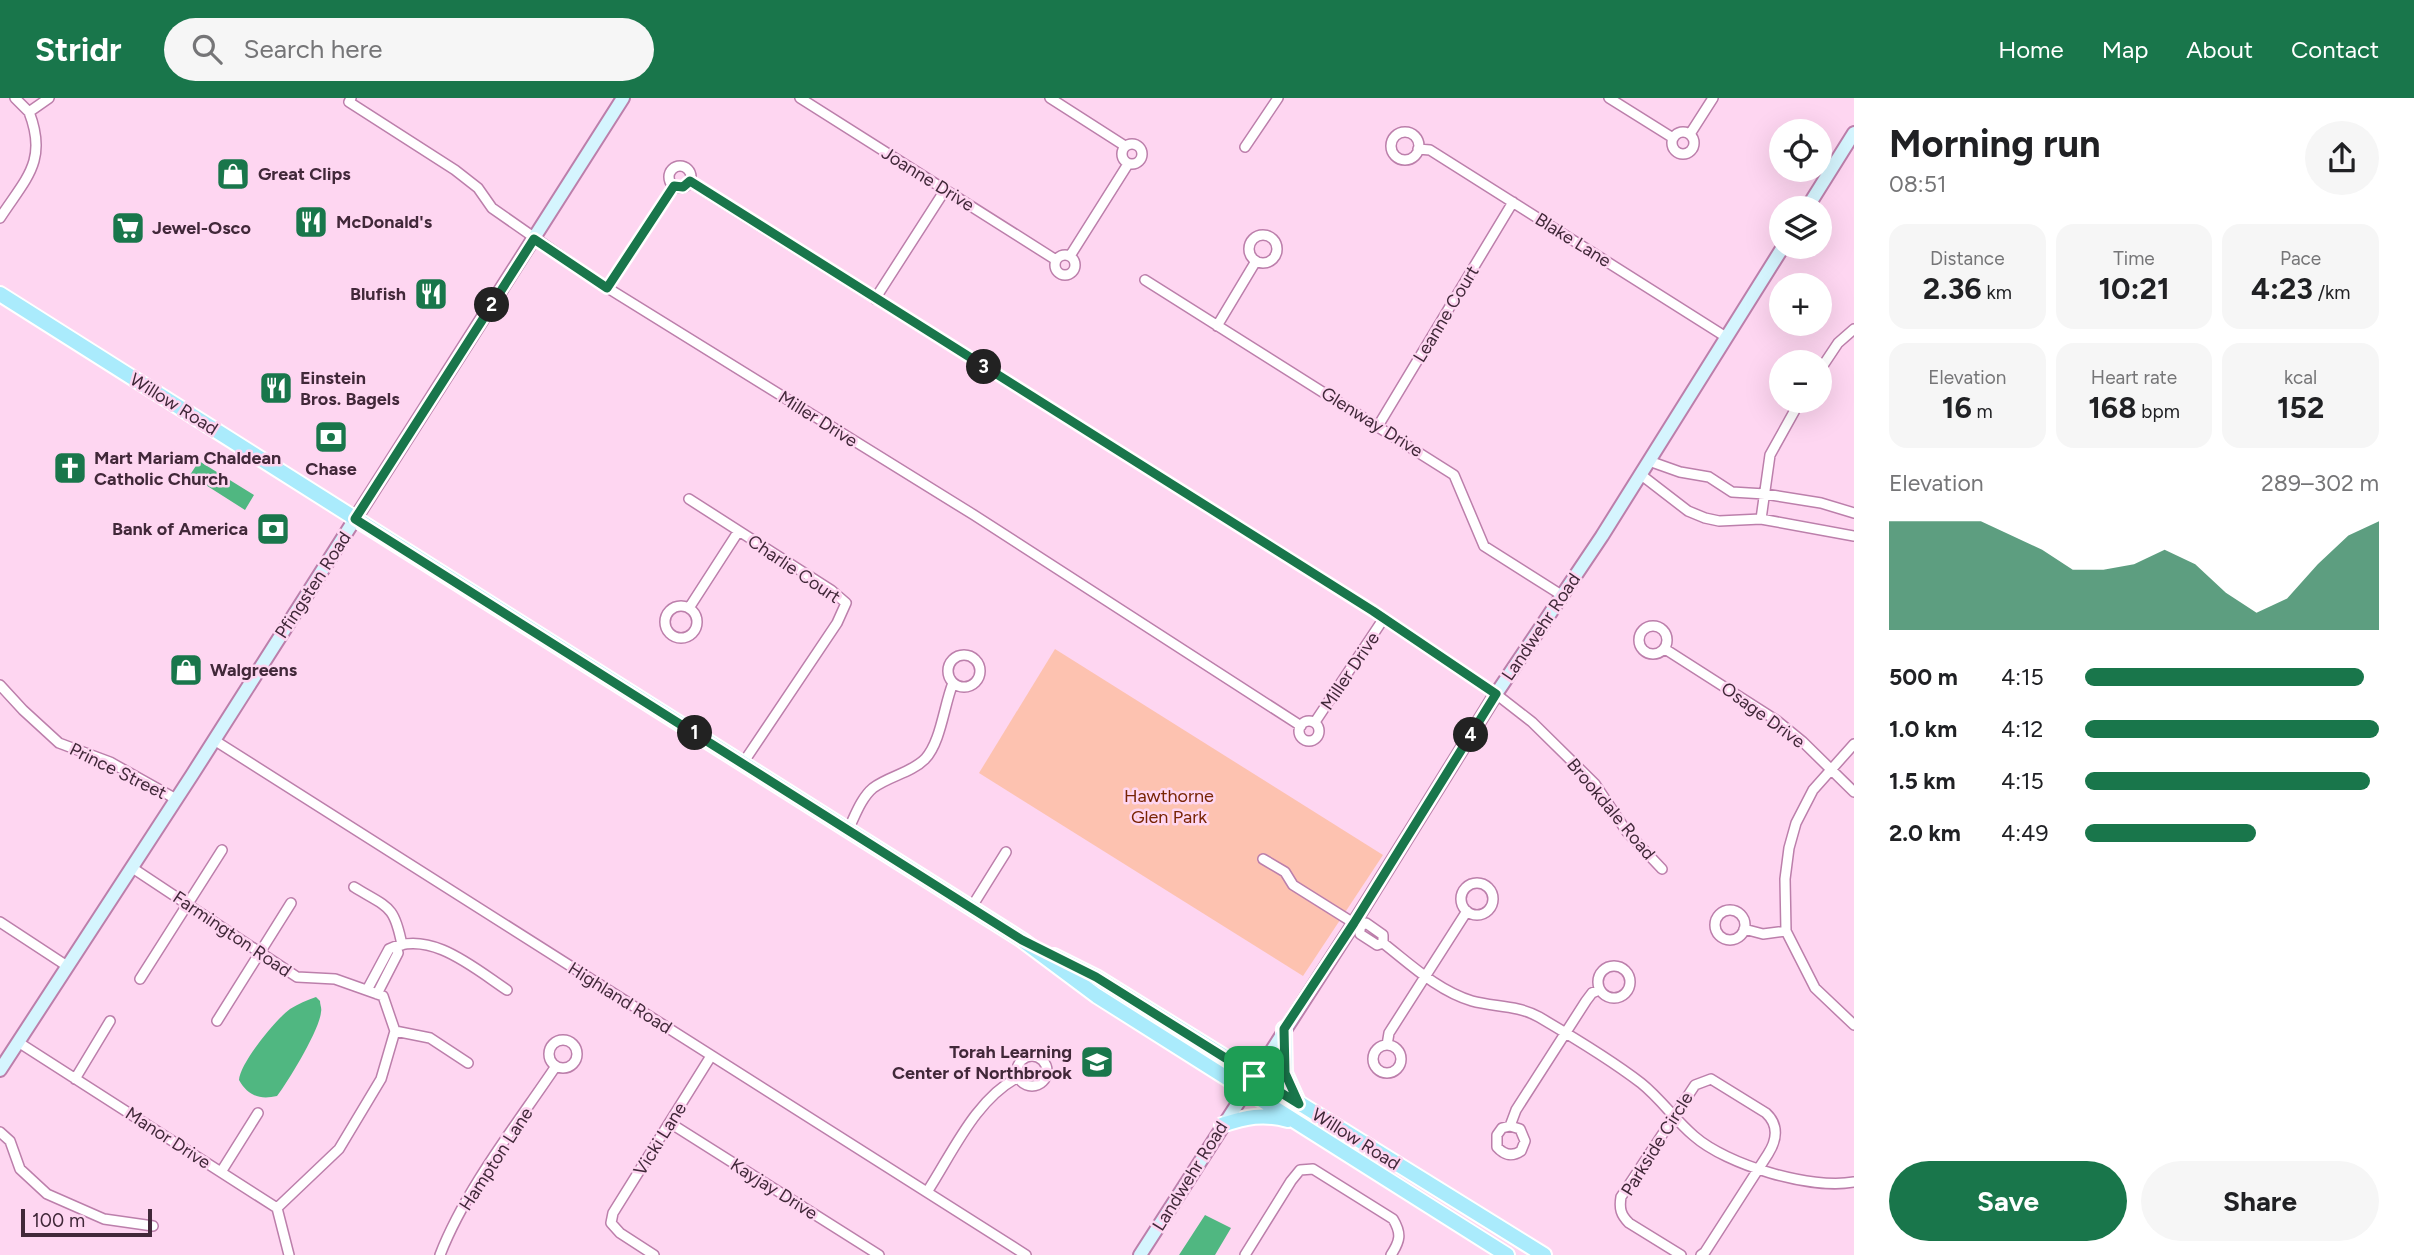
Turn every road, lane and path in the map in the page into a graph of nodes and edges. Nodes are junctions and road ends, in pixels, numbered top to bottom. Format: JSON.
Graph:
{"nodes":[{"id":1,"x":15,"y":98,"type":"edge"},
{"id":2,"x":49,"y":98,"type":"edge"},
{"id":3,"x":351,"y":98,"type":"edge"},
{"id":4,"x":623,"y":98,"type":"edge"},
{"id":5,"x":800,"y":98,"type":"edge"},
{"id":6,"x":1050,"y":98,"type":"edge"},
{"id":7,"x":1278,"y":98,"type":"edge"},
{"id":8,"x":1609,"y":98,"type":"edge"},
{"id":9,"x":1713,"y":98,"type":"edge"},
{"id":10,"x":29,"y":112,"type":"junction"},
{"id":11,"x":1854,"y":133,"type":"edge"},
{"id":12,"x":1690,"y":134,"type":"junction"},
{"id":13,"x":1673,"y":138,"type":"junction"},
{"id":14,"x":1125,"y":146,"type":"junction"},
{"id":15,"x":1245,"y":147,"type":"dead end"},
{"id":16,"x":1418,"y":149,"type":"dead end"},
{"id":17,"x":1128,"y":164,"type":"junction"},
{"id":18,"x":690,"y":181,"type":"junction"},
{"id":19,"x":674,"y":186,"type":"junction"},
{"id":20,"x":945,"y":190,"type":"junction"},
{"id":21,"x":1815,"y":196,"type":"edge"},
{"id":22,"x":1513,"y":202,"type":"junction"},
{"id":23,"x":0,"y":218,"type":"edge"},
{"id":24,"x":534,"y":239,"type":"junction"},
{"id":25,"x":1070,"y":256,"type":"junction"},
{"id":26,"x":1775,"y":259,"type":"edge"},
{"id":27,"x":1056,"y":260,"type":"junction"},
{"id":28,"x":1256,"y":261,"type":"dead end"},
{"id":29,"x":1145,"y":280,"type":"dead end"},
{"id":30,"x":607,"y":288,"type":"junction"},
{"id":31,"x":0,"y":293,"type":"edge"},
{"id":32,"x":875,"y":299,"type":"junction"},
{"id":33,"x":1217,"y":326,"type":"junction"},
{"id":34,"x":1854,"y":329,"type":"edge"},
{"id":35,"x":1726,"y":337,"type":"junction"},
{"id":36,"x":1832,"y":352,"type":"edge"},
{"id":37,"x":1792,"y":413,"type":"edge"},
{"id":38,"x":1378,"y":426,"type":"junction"},
{"id":39,"x":1649,"y":461,"type":"junction"},
{"id":40,"x":1640,"y":474,"type":"junction"},
{"id":41,"x":1765,"y":494,"type":"junction"},
{"id":42,"x":689,"y":499,"type":"dead end"},
{"id":43,"x":1854,"y":513,"type":"edge"},
{"id":44,"x":355,"y":519,"type":"junction"},
{"id":45,"x":1760,"y":519,"type":"junction"},
{"id":46,"x":737,"y":532,"type":"junction"},
{"id":47,"x":1854,"y":536,"type":"edge"},
{"id":48,"x":1563,"y":596,"type":"junction"},
{"id":49,"x":689,"y":608,"type":"dead end"},
{"id":50,"x":1384,"y":618,"type":"junction"},
{"id":51,"x":1665,"y":649,"type":"dead end"},
{"id":52,"x":953,"y":683,"type":"dead end"},
{"id":53,"x":0,"y":685,"type":"edge"},
{"id":54,"x":1496,"y":694,"type":"junction"},
{"id":55,"x":1315,"y":723,"type":"junction"},
{"id":56,"x":1301,"y":726,"type":"junction"},
{"id":57,"x":214,"y":740,"type":"junction"},
{"id":58,"x":1854,"y":744,"type":"edge"},
{"id":59,"x":743,"y":763,"type":"junction"},
{"id":60,"x":1830,"y":770,"type":"junction"},
{"id":61,"x":1854,"y":792,"type":"edge"},
{"id":62,"x":176,"y":799,"type":"junction"},
{"id":63,"x":848,"y":830,"type":"junction"},
{"id":64,"x":222,"y":850,"type":"dead end"},
{"id":65,"x":1006,"y":852,"type":"dead end"},
{"id":66,"x":1263,"y":859,"type":"dead end"},
{"id":67,"x":131,"y":867,"type":"junction"},
{"id":68,"x":1662,"y":869,"type":"dead end"},
{"id":69,"x":354,"y":887,"type":"dead end"},
{"id":70,"x":291,"y":902,"type":"dead end"},
{"id":71,"x":188,"y":904,"type":"junction"},
{"id":72,"x":971,"y":908,"type":"junction"},
{"id":73,"x":1467,"y":911,"type":"dead end"},
{"id":74,"x":0,"y":922,"type":"edge"},
{"id":75,"x":1357,"y":925,"type":"junction"},
{"id":76,"x":1744,"y":929,"type":"dead end"},
{"id":77,"x":1786,"y":931,"type":"junction"},
{"id":78,"x":1022,"y":940,"type":"junction"},
{"id":79,"x":399,"y":946,"type":"junction"},
{"id":80,"x":260,"y":952,"type":"junction"},
{"id":81,"x":67,"y":966,"type":"junction"},
{"id":82,"x":1424,"y":976,"type":"junction"},
{"id":83,"x":139,"y":979,"type":"dead end"},
{"id":84,"x":367,"y":990,"type":"junction"},
{"id":85,"x":507,"y":990,"type":"dead end"},
{"id":86,"x":1599,"y":990,"type":"dead end"},
{"id":87,"x":377,"y":994,"type":"junction"},
{"id":88,"x":110,"y":1021,"type":"dead end"},
{"id":89,"x":217,"y":1021,"type":"dead end"},
{"id":90,"x":1854,"y":1025,"type":"edge"},
{"id":91,"x":1284,"y":1029,"type":"junction"},
{"id":92,"x":395,"y":1031,"type":"junction"},
{"id":93,"x":1564,"y":1034,"type":"junction"},
{"id":94,"x":18,"y":1042,"type":"junction"},
{"id":95,"x":1387,"y":1045,"type":"dead end"},
{"id":96,"x":711,"y":1056,"type":"junction"},
{"id":97,"x":468,"y":1063,"type":"dead end"},
{"id":98,"x":556,"y":1066,"type":"dead end"},
{"id":99,"x":0,"y":1070,"type":"edge"},
{"id":100,"x":1254,"y":1076,"type":"junction"},
{"id":101,"x":1018,"y":1077,"type":"dead end"},
{"id":102,"x":75,"y":1079,"type":"junction"},
{"id":103,"x":1246,"y":1089,"type":"junction"},
{"id":104,"x":1299,"y":1104,"type":"junction"},
{"id":105,"x":258,"y":1113,"type":"dead end"},
{"id":106,"x":1674,"y":1117,"type":"junction"},
{"id":107,"x":670,"y":1123,"type":"junction"},
{"id":108,"x":1299,"y":1123,"type":"junction"},
{"id":109,"x":1223,"y":1125,"type":"junction"},
{"id":110,"x":1510,"y":1126,"type":"dead end"},
{"id":111,"x":0,"y":1132,"type":"edge"},
{"id":112,"x":1758,"y":1169,"type":"junction"},
{"id":113,"x":221,"y":1172,"type":"junction"},
{"id":114,"x":1854,"y":1182,"type":"edge"},
{"id":115,"x":927,"y":1192,"type":"junction"},
{"id":116,"x":276,"y":1208,"type":"junction"},
{"id":117,"x":153,"y":1226,"type":"dead end"},
{"id":118,"x":289,"y":1255,"type":"edge"},
{"id":119,"x":440,"y":1255,"type":"edge"},
{"id":120,"x":654,"y":1255,"type":"edge"},
{"id":121,"x":879,"y":1255,"type":"edge"},
{"id":122,"x":1026,"y":1255,"type":"edge"},
{"id":123,"x":1140,"y":1255,"type":"edge"},
{"id":124,"x":1245,"y":1255,"type":"edge"},
{"id":125,"x":1391,"y":1255,"type":"edge"},
{"id":126,"x":1507,"y":1255,"type":"edge"},
{"id":127,"x":1544,"y":1255,"type":"edge"},
{"id":128,"x":1681,"y":1255,"type":"edge"},
{"id":129,"x":1701,"y":1255,"type":"edge"}],
"edges":[{"from":1,"to":10,"type":"street"},
{"from":2,"to":10,"type":"street"},
{"from":3,"to":24,"type":"street","name":"Miller Drive"},
{"from":4,"to":24,"type":"main road","name":"Pfingsten Road"},
{"from":5,"to":20,"type":"street","name":"Joanne Drive"},
{"from":6,"to":14,"type":"street"},
{"from":7,"to":15,"type":"street"},
{"from":8,"to":13,"type":"street"},
{"from":9,"to":12,"type":"street"},
{"from":10,"to":23,"type":"street"},
{"from":11,"to":21,"type":"main road"},
{"from":12,"to":13,"type":"street"},
{"from":12,"to":13,"type":"street"},
{"from":14,"to":17,"type":"street"},
{"from":14,"to":17,"type":"street"},
{"from":16,"to":22,"type":"street","name":"Blake Lane"},
{"from":17,"to":25,"type":"street"},
{"from":18,"to":19,"type":"street"},
{"from":18,"to":19,"type":"street"},
{"from":18,"to":32,"type":"street","name":"Brookdale Road"},
{"from":19,"to":30,"type":"street"},
{"from":20,"to":27,"type":"street","name":"Joanne Drive"},
{"from":20,"to":32,"type":"street"},
{"from":22,"to":35,"type":"street","name":"Blake Lane"},
{"from":22,"to":38,"type":"street","name":"Leanne Court"},
{"from":24,"to":30,"type":"street","name":"Miller Drive"},
{"from":24,"to":44,"type":"main road","name":"Pfingsten Road"},
{"from":25,"to":27,"type":"street"},
{"from":25,"to":27,"type":"street"},
{"from":26,"to":35,"type":"main road","name":"Landwehr Road"},
{"from":28,"to":33,"type":"street"},
{"from":29,"to":33,"type":"street","name":"Glenway Drive"},
{"from":30,"to":56,"type":"street","name":"Miller Drive"},
{"from":31,"to":44,"type":"main road","name":"Willow Road"},
{"from":32,"to":50,"type":"street","name":"Brookdale Road"},
{"from":33,"to":38,"type":"street","name":"Glenway Drive"},
{"from":34,"to":36,"type":"street"},
{"from":35,"to":39,"type":"main road","name":"Landwehr Road"},
{"from":37,"to":41,"type":"street"},
{"from":38,"to":48,"type":"street","name":"Glenway Drive"},
{"from":39,"to":40,"type":"main road","name":"Landwehr Road"},
{"from":39,"to":41,"type":"street"},
{"from":40,"to":45,"type":"street"},
{"from":40,"to":48,"type":"main road","name":"Landwehr Road"},
{"from":41,"to":43,"type":"street"},
{"from":41,"to":45,"type":"street"},
{"from":42,"to":46,"type":"street","name":"Charlie Court"},
{"from":44,"to":57,"type":"main road","name":"Pfingsten Road"},
{"from":44,"to":59,"type":"main road","name":"Willow Road"},
{"from":45,"to":47,"type":"street"},
{"from":46,"to":49,"type":"street"},
{"from":46,"to":59,"type":"street","name":"Charlie Court"},
{"from":48,"to":54,"type":"main road","name":"Landwehr Road"},
{"from":50,"to":54,"type":"street","name":"Brookdale Road"},
{"from":50,"to":55,"type":"street","name":"Miller Drive"},
{"from":51,"to":60,"type":"street","name":"Osage Drive"},
{"from":52,"to":63,"type":"street"},
{"from":53,"to":62,"type":"street","name":"Prince Street"},
{"from":54,"to":68,"type":"street","name":"Brookdale Road"},
{"from":54,"to":75,"type":"main road","name":"Landwehr Road"},
{"from":55,"to":56,"type":"street"},
{"from":55,"to":56,"type":"street"},
{"from":57,"to":62,"type":"main road","name":"Pfingsten Road"},
{"from":57,"to":96,"type":"street","name":"Highland Road"},
{"from":58,"to":60,"type":"street"},
{"from":59,"to":63,"type":"main road","name":"Willow Road"},
{"from":60,"to":61,"type":"street","name":"Osage Drive"},
{"from":60,"to":77,"type":"street"},
{"from":62,"to":67,"type":"main road","name":"Pfingsten Road"},
{"from":63,"to":72,"type":"main road","name":"Willow Road"},
{"from":64,"to":71,"type":"street"},
{"from":65,"to":72,"type":"street"},
{"from":66,"to":75,"type":"street"},
{"from":67,"to":71,"type":"street","name":"Farmington Road"},
{"from":67,"to":81,"type":"main road","name":"Pfingsten Road"},
{"from":69,"to":79,"type":"street"},
{"from":70,"to":80,"type":"street"},
{"from":71,"to":80,"type":"street","name":"Farmington Road"},
{"from":71,"to":83,"type":"street"},
{"from":72,"to":78,"type":"main road","name":"Willow Road"},
{"from":73,"to":82,"type":"street"},
{"from":74,"to":81,"type":"street"},
{"from":75,"to":82,"type":"street"},
{"from":75,"to":91,"type":"main road","name":"Landwehr Road"},
{"from":76,"to":77,"type":"street"},
{"from":77,"to":90,"type":"street"},
{"from":78,"to":100,"type":"main road","name":"Willow Road"},
{"from":78,"to":103,"type":"main road","name":"Willow Road"},
{"from":79,"to":84,"type":"street"},
{"from":79,"to":85,"type":"street"},
{"from":79,"to":87,"type":"street"},
{"from":80,"to":84,"type":"street","name":"Farmington Road"},
{"from":80,"to":89,"type":"street"},
{"from":81,"to":94,"type":"main road","name":"Pfingsten Road"},
{"from":82,"to":93,"type":"street"},
{"from":82,"to":95,"type":"street"},
{"from":84,"to":87,"type":"street","name":"Farmington Road"},
{"from":86,"to":93,"type":"street"},
{"from":87,"to":92,"type":"street"},
{"from":88,"to":102,"type":"street"},
{"from":91,"to":100,"type":"main road","name":"Landwehr Road"},
{"from":91,"to":104,"type":"main road"},
{"from":92,"to":97,"type":"street"},
{"from":92,"to":116,"type":"street"},
{"from":93,"to":106,"type":"street"},
{"from":93,"to":110,"type":"street"},
{"from":94,"to":99,"type":"main road","name":"Pfingsten Road"},
{"from":94,"to":102,"type":"street","name":"Manor Drive"},
{"from":96,"to":107,"type":"street","name":"Vicki Lane"},
{"from":96,"to":115,"type":"street","name":"Highland Road"},
{"from":98,"to":119,"type":"street","name":"Hampton Lane"},
{"from":100,"to":103,"type":"main road","name":"Landwehr Road"},
{"from":100,"to":104,"type":"main road","name":"Willow Road"},
{"from":101,"to":115,"type":"street"},
{"from":102,"to":113,"type":"street","name":"Manor Drive"},
{"from":103,"to":108,"type":"main road","name":"Willow Road"},
{"from":103,"to":109,"type":"main road","name":"Landwehr Road"},
{"from":104,"to":127,"type":"main road","name":"Willow Road"},
{"from":105,"to":113,"type":"street"},
{"from":106,"to":112,"type":"street"},
{"from":106,"to":112,"type":"street","name":"Parkside Circle"},
{"from":106,"to":128,"type":"street","name":"Parkside Circle"},
{"from":107,"to":120,"type":"street","name":"Vicki Lane"},
{"from":107,"to":121,"type":"street","name":"Kayjay Drive"},
{"from":108,"to":109,"type":"main road"},
{"from":108,"to":126,"type":"main road","name":"Willow Road"},
{"from":109,"to":123,"type":"main road","name":"Landwehr Road"},
{"from":111,"to":117,"type":"street"},
{"from":112,"to":114,"type":"street"},
{"from":112,"to":129,"type":"street","name":"Parkside Circle"},
{"from":113,"to":116,"type":"street","name":"Manor Drive"},
{"from":115,"to":122,"type":"street","name":"Highland Road"},
{"from":116,"to":118,"type":"street"},
{"from":124,"to":125,"type":"street"}]}
